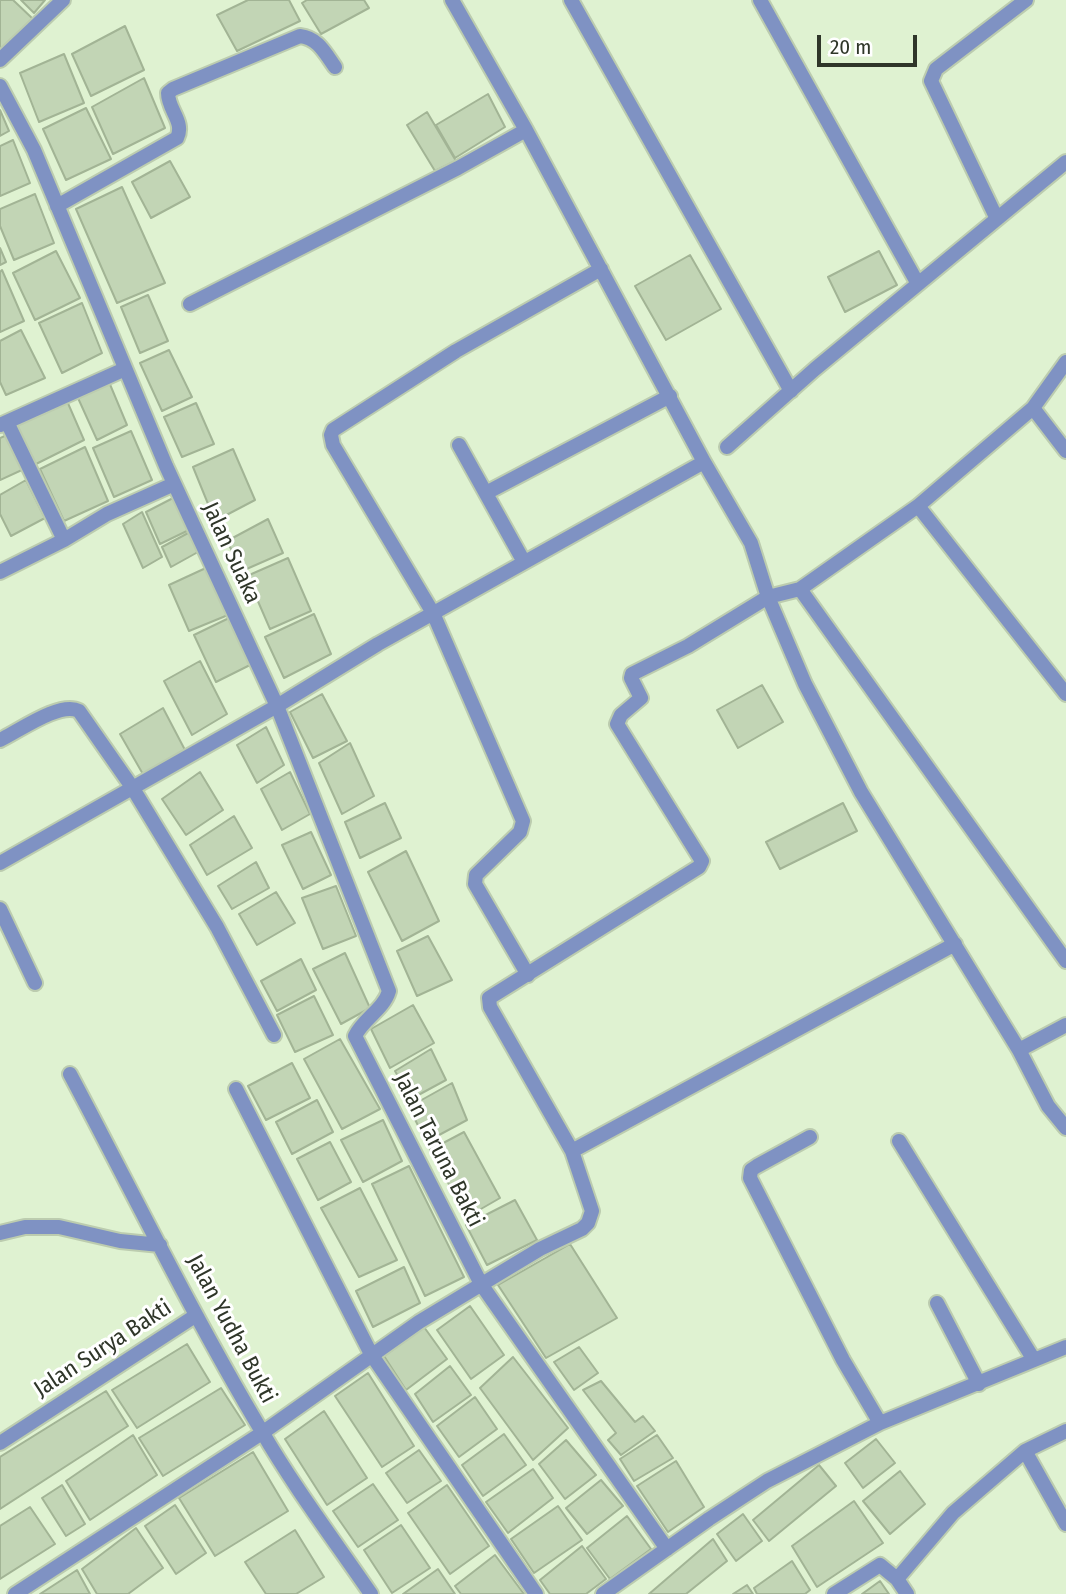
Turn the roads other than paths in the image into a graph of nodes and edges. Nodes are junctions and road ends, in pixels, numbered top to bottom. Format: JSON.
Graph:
{"nodes":[{"id":1,"x":63,"y":0,"type":"edge"},
{"id":2,"x":452,"y":0,"type":"edge"},
{"id":3,"x":760,"y":0,"type":"edge"},
{"id":4,"x":1026,"y":0,"type":"edge"},
{"id":5,"x":578,"y":2,"type":"edge"},
{"id":6,"x":0,"y":60,"type":"edge"},
{"id":7,"x":335,"y":67,"type":"dead end"},
{"id":8,"x":0,"y":86,"type":"edge"},
{"id":9,"x":526,"y":130,"type":"junction"},
{"id":10,"x":1066,"y":162,"type":"edge"},
{"id":11,"x":57,"y":206,"type":"junction"},
{"id":12,"x":997,"y":219,"type":"junction"},
{"id":13,"x":601,"y":269,"type":"junction"},
{"id":14,"x":918,"y":284,"type":"junction"},
{"id":15,"x":190,"y":304,"type":"dead end"},
{"id":16,"x":1066,"y":362,"type":"edge"},
{"id":17,"x":125,"y":369,"type":"junction"},
{"id":18,"x":791,"y":391,"type":"junction"},
{"id":19,"x":670,"y":396,"type":"junction"},
{"id":20,"x":1032,"y":408,"type":"junction"},
{"id":21,"x":3,"y":424,"type":"edge"},
{"id":22,"x":459,"y":445,"type":"dead end"},
{"id":23,"x":727,"y":447,"type":"dead end"},
{"id":24,"x":1066,"y":451,"type":"edge"},
{"id":25,"x":704,"y":462,"type":"junction"},
{"id":26,"x":174,"y":484,"type":"junction"},
{"id":27,"x":486,"y":493,"type":"junction"},
{"id":28,"x":918,"y":506,"type":"junction"},
{"id":29,"x":64,"y":540,"type":"junction"},
{"id":30,"x":524,"y":562,"type":"junction"},
{"id":31,"x":0,"y":572,"type":"edge"},
{"id":32,"x":800,"y":589,"type":"junction"},
{"id":33,"x":768,"y":597,"type":"junction"},
{"id":34,"x":433,"y":613,"type":"junction"},
{"id":35,"x":1066,"y":694,"type":"edge"},
{"id":36,"x":277,"y":706,"type":"junction"},
{"id":37,"x":2,"y":735,"type":"edge"},
{"id":38,"x":132,"y":787,"type":"junction"},
{"id":39,"x":0,"y":863,"type":"edge"},
{"id":40,"x":0,"y":909,"type":"edge"},
{"id":41,"x":955,"y":944,"type":"junction"},
{"id":42,"x":1066,"y":961,"type":"edge"},
{"id":43,"x":528,"y":975,"type":"junction"},
{"id":44,"x":35,"y":983,"type":"dead end"},
{"id":45,"x":1066,"y":1025,"type":"edge"},
{"id":46,"x":274,"y":1035,"type":"dead end"},
{"id":47,"x":355,"y":1037,"type":"joint"},
{"id":48,"x":1018,"y":1050,"type":"junction"},
{"id":49,"x":70,"y":1074,"type":"dead end"},
{"id":50,"x":236,"y":1089,"type":"dead end"},
{"id":51,"x":1066,"y":1128,"type":"edge"},
{"id":52,"x":810,"y":1137,"type":"dead end"},
{"id":53,"x":898,"y":1141,"type":"dead end"},
{"id":54,"x":572,"y":1151,"type":"junction"},
{"id":55,"x":0,"y":1233,"type":"edge"},
{"id":56,"x":160,"y":1245,"type":"junction"},
{"id":57,"x":481,"y":1284,"type":"junction"},
{"id":58,"x":937,"y":1303,"type":"dead end"},
{"id":59,"x":195,"y":1316,"type":"junction"},
{"id":60,"x":1066,"y":1348,"type":"edge"},
{"id":61,"x":371,"y":1354,"type":"junction"},
{"id":62,"x":1034,"y":1360,"type":"junction"},
{"id":63,"x":979,"y":1384,"type":"junction"},
{"id":64,"x":880,"y":1423,"type":"junction"},
{"id":65,"x":1066,"y":1431,"type":"edge"},
{"id":66,"x":262,"y":1433,"type":"junction"},
{"id":67,"x":0,"y":1443,"type":"edge"},
{"id":68,"x":1026,"y":1451,"type":"junction"},
{"id":69,"x":1066,"y":1524,"type":"edge"},
{"id":70,"x":667,"y":1549,"type":"junction"},
{"id":71,"x":897,"y":1578,"type":"junction"},
{"id":72,"x":15,"y":1594,"type":"edge"},
{"id":73,"x":371,"y":1594,"type":"edge"},
{"id":74,"x":536,"y":1594,"type":"edge"},
{"id":75,"x":603,"y":1594,"type":"edge"},
{"id":76,"x":834,"y":1594,"type":"edge"},
{"id":77,"x":908,"y":1594,"type":"edge"}],
"edges":[{"from":1,"to":6,"type":"street"},
{"from":2,"to":9,"type":"street"},
{"from":3,"to":14,"type":"street"},
{"from":4,"to":12,"type":"street"},
{"from":5,"to":18,"type":"street"},
{"from":7,"to":11,"type":"street"},
{"from":8,"to":11,"type":"street","name":"Jalan Suaka"},
{"from":9,"to":13,"type":"street"},
{"from":9,"to":15,"type":"street"},
{"from":10,"to":12,"type":"street"},
{"from":11,"to":17,"type":"street","name":"Jalan Suaka"},
{"from":12,"to":14,"type":"street"},
{"from":13,"to":19,"type":"street"},
{"from":13,"to":34,"type":"street"},
{"from":14,"to":18,"type":"street"},
{"from":16,"to":20,"type":"street"},
{"from":17,"to":21,"type":"street"},
{"from":17,"to":26,"type":"street","name":"Jalan Suaka"},
{"from":18,"to":23,"type":"street"},
{"from":19,"to":25,"type":"street"},
{"from":19,"to":27,"type":"street"},
{"from":20,"to":24,"type":"street"},
{"from":20,"to":28,"type":"street"},
{"from":21,"to":29,"type":"street"},
{"from":22,"to":27,"type":"street"},
{"from":25,"to":30,"type":"street"},
{"from":25,"to":33,"type":"street"},
{"from":26,"to":29,"type":"street"},
{"from":26,"to":36,"type":"street","name":"Jalan Suaka"},
{"from":27,"to":30,"type":"street"},
{"from":28,"to":32,"type":"street"},
{"from":28,"to":35,"type":"street"},
{"from":29,"to":31,"type":"street"},
{"from":30,"to":34,"type":"street"},
{"from":32,"to":33,"type":"street"},
{"from":32,"to":42,"type":"street"},
{"from":33,"to":41,"type":"street"},
{"from":33,"to":43,"type":"street"},
{"from":34,"to":36,"type":"street"},
{"from":34,"to":43,"type":"street"},
{"from":36,"to":38,"type":"street"},
{"from":36,"to":47,"type":"street","name":"Jalan Suaka"},
{"from":37,"to":38,"type":"street"},
{"from":38,"to":39,"type":"street"},
{"from":38,"to":46,"type":"street"},
{"from":40,"to":44,"type":"street"},
{"from":41,"to":48,"type":"street"},
{"from":41,"to":54,"type":"street"},
{"from":43,"to":54,"type":"street"},
{"from":45,"to":48,"type":"street"},
{"from":47,"to":57,"type":"street","name":"Jalan Taruna Bakti"},
{"from":48,"to":51,"type":"street"},
{"from":49,"to":56,"type":"street","name":"Jalan Yudha Bukti"},
{"from":50,"to":61,"type":"street"},
{"from":52,"to":64,"type":"street"},
{"from":53,"to":62,"type":"street"},
{"from":54,"to":57,"type":"street"},
{"from":55,"to":56,"type":"street"},
{"from":56,"to":59,"type":"street","name":"Jalan Yudha Bukti"},
{"from":57,"to":61,"type":"street"},
{"from":57,"to":70,"type":"street","name":"Jalan Taruna Bakti"},
{"from":58,"to":63,"type":"street"},
{"from":59,"to":66,"type":"street","name":"Jalan Yudha Bukti"},
{"from":59,"to":67,"type":"street","name":"Jalan Surya Bakti"},
{"from":60,"to":62,"type":"street"},
{"from":61,"to":66,"type":"street"},
{"from":61,"to":74,"type":"street"},
{"from":62,"to":63,"type":"street"},
{"from":63,"to":64,"type":"street"},
{"from":64,"to":70,"type":"street"},
{"from":65,"to":68,"type":"street"},
{"from":66,"to":72,"type":"street"},
{"from":66,"to":73,"type":"street","name":"Jalan Yudha Bukti"},
{"from":68,"to":69,"type":"street"},
{"from":68,"to":71,"type":"street"},
{"from":70,"to":75,"type":"street"},
{"from":71,"to":76,"type":"street"},
{"from":71,"to":77,"type":"street"}]}
